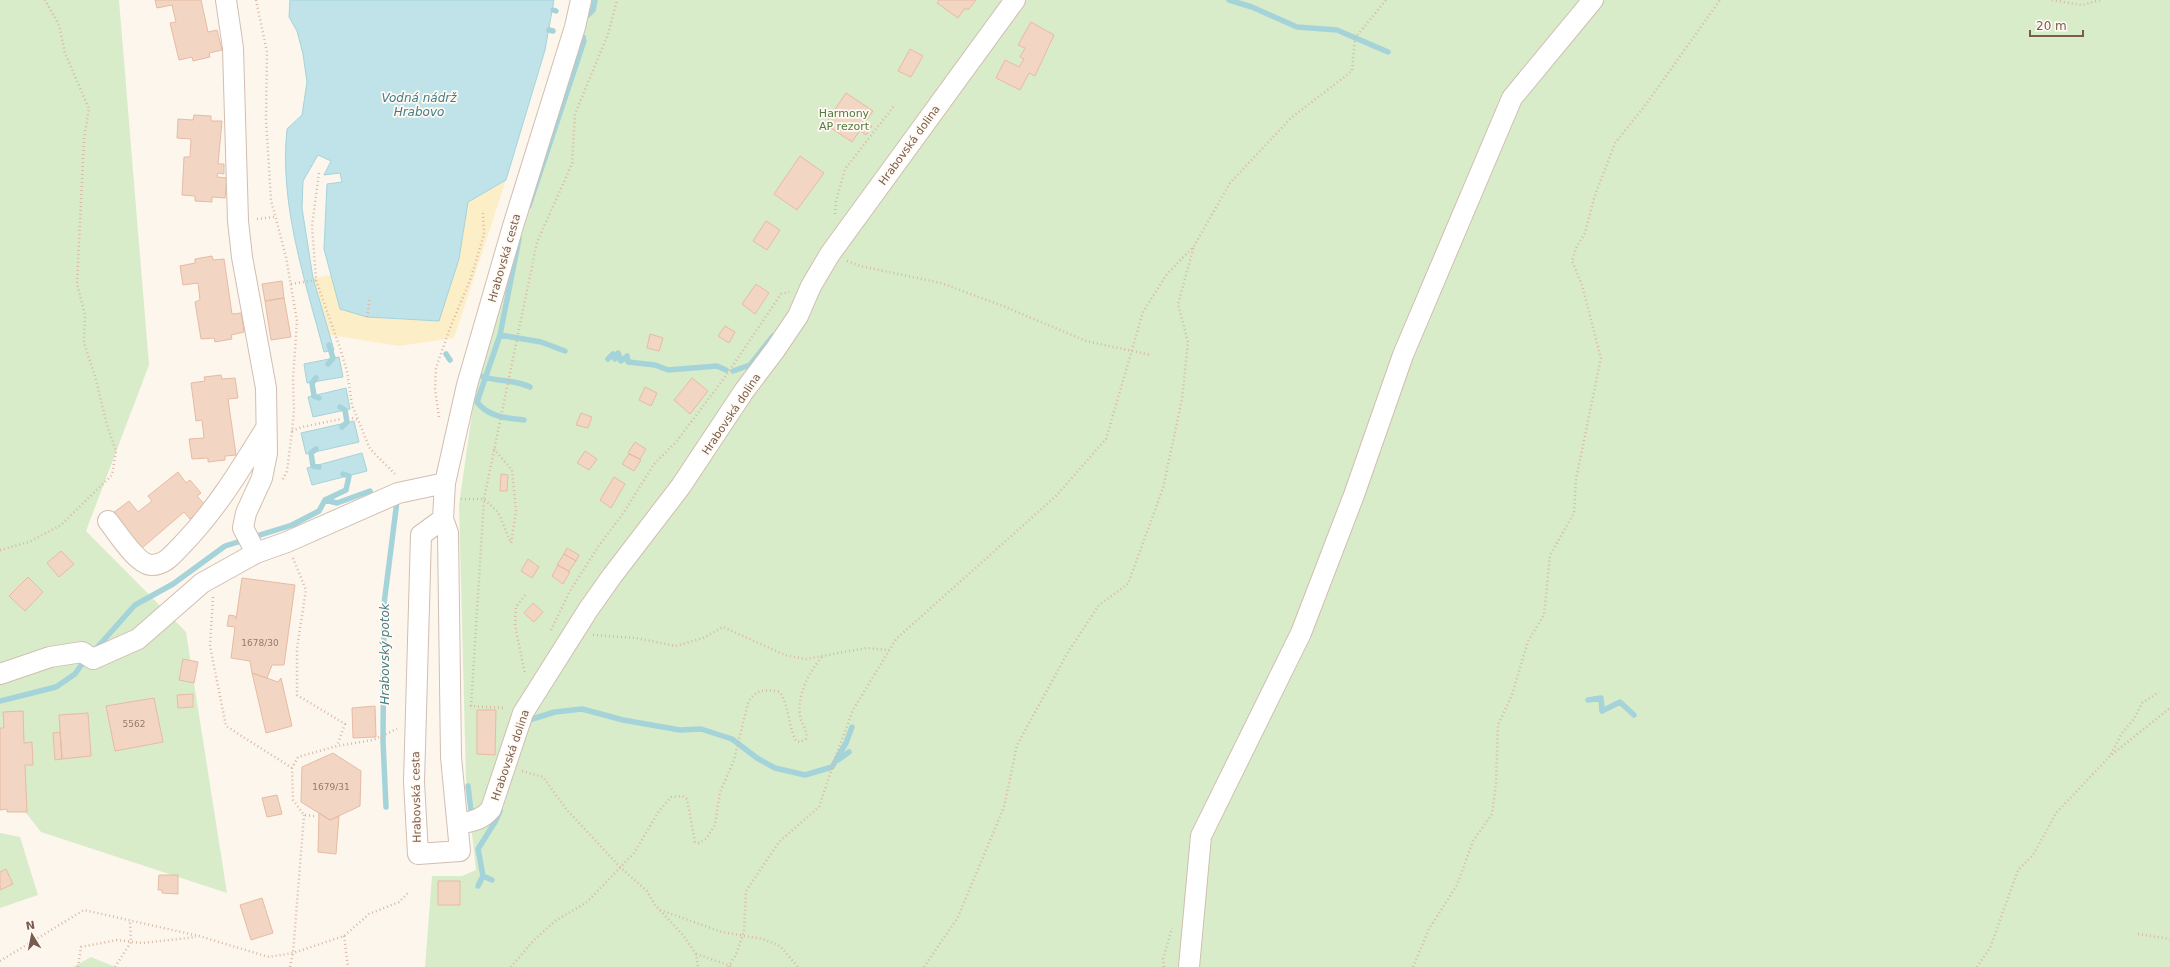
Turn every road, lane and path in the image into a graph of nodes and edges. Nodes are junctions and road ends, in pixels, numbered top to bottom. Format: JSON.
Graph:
{"nodes":[{"id":1,"x":45,"y":0,"type":"edge"},
{"id":2,"x":226,"y":0,"type":"edge"},
{"id":3,"x":256,"y":0,"type":"edge"},
{"id":4,"x":581,"y":0,"type":"edge"},
{"id":5,"x":617,"y":0,"type":"edge"},
{"id":6,"x":1015,"y":0,"type":"edge"},
{"id":7,"x":1386,"y":0,"type":"edge"},
{"id":8,"x":1593,"y":0,"type":"edge"},
{"id":9,"x":1720,"y":0,"type":"edge"},
{"id":10,"x":2052,"y":0,"type":"edge"},
{"id":11,"x":2101,"y":0,"type":"edge"},
{"id":12,"x":894,"y":106,"type":"dead end"},
{"id":13,"x":319,"y":174,"type":"dead end"},
{"id":14,"x":483,"y":213,"type":"dead end"},
{"id":15,"x":835,"y":215,"type":"dead end"},
{"id":16,"x":1194,"y":246,"type":"junction"},
{"id":17,"x":830,"y":254,"type":"junction"},
{"id":18,"x":316,"y":280,"type":"junction"},
{"id":19,"x":291,"y":284,"type":"junction"},
{"id":20,"x":811,"y":286,"type":"junction"},
{"id":21,"x":370,"y":297,"type":"dead end"},
{"id":22,"x":367,"y":317,"type":"dead end"},
{"id":23,"x":1132,"y":352,"type":"junction"},
{"id":24,"x":1151,"y":355,"type":"dead end"},
{"id":25,"x":352,"y":418,"type":"dead end"},
{"id":26,"x":341,"y":419,"type":"dead end"},
{"id":27,"x":440,"y":419,"type":"dead end"},
{"id":28,"x":358,"y":420,"type":"junction"},
{"id":29,"x":266,"y":428,"type":"junction"},
{"id":30,"x":292,"y":432,"type":"junction"},
{"id":31,"x":494,"y":449,"type":"junction"},
{"id":32,"x":281,"y":482,"type":"dead end"},
{"id":33,"x":445,"y":484,"type":"junction"},
{"id":34,"x":396,"y":494,"type":"junction"},
{"id":35,"x":484,"y":499,"type":"junction"},
{"id":36,"x":443,"y":519,"type":"junction"},
{"id":37,"x":108,"y":521,"type":"dead end"},
{"id":38,"x":250,"y":542,"type":"junction"},
{"id":39,"x":287,"y":542,"type":"junction"},
{"id":40,"x":598,"y":547,"type":"dead end"},
{"id":41,"x":0,"y":550,"type":"edge"},
{"id":42,"x":215,"y":577,"type":"junction"},
{"id":43,"x":525,"y":595,"type":"dead end"},
{"id":44,"x":573,"y":632,"type":"junction"},
{"id":45,"x":889,"y":650,"type":"junction"},
{"id":46,"x":822,"y":657,"type":"junction"},
{"id":47,"x":0,"y":674,"type":"edge"},
{"id":48,"x":525,"y":675,"type":"dead end"},
{"id":49,"x":2159,"y":692,"type":"dead end"},
{"id":50,"x":471,"y":706,"type":"junction"},
{"id":51,"x":451,"y":708,"type":"junction"},
{"id":52,"x":2170,"y":708,"type":"edge"},
{"id":53,"x":523,"y":713,"type":"junction"},
{"id":54,"x":394,"y":730,"type":"dead end"},
{"id":55,"x":337,"y":746,"type":"junction"},
{"id":56,"x":2110,"y":756,"type":"junction"},
{"id":57,"x":506,"y":766,"type":"junction"},
{"id":58,"x":292,"y":768,"type":"junction"},
{"id":59,"x":304,"y":815,"type":"junction"},
{"id":60,"x":314,"y":816,"type":"dead end"},
{"id":61,"x":459,"y":824,"type":"junction"},
{"id":62,"x":620,"y":867,"type":"junction"},
{"id":63,"x":409,"y":892,"type":"dead end"},
{"id":64,"x":660,"y":909,"type":"junction"},
{"id":65,"x":130,"y":921,"type":"junction"},
{"id":66,"x":2138,"y":934,"type":"dead end"},
{"id":67,"x":199,"y":936,"type":"junction"},
{"id":68,"x":344,"y":936,"type":"junction"},
{"id":69,"x":742,"y":936,"type":"junction"},
{"id":70,"x":2170,"y":939,"type":"edge"},
{"id":71,"x":131,"y":942,"type":"junction"},
{"id":72,"x":293,"y":953,"type":"junction"},
{"id":73,"x":696,"y":954,"type":"junction"},
{"id":74,"x":0,"y":961,"type":"edge"},
{"id":75,"x":729,"y":966,"type":"edge"},
{"id":76,"x":78,"y":967,"type":"edge"},
{"id":77,"x":115,"y":967,"type":"edge"},
{"id":78,"x":290,"y":967,"type":"edge"},
{"id":79,"x":348,"y":967,"type":"edge"},
{"id":80,"x":511,"y":967,"type":"edge"},
{"id":81,"x":698,"y":967,"type":"edge"},
{"id":82,"x":734,"y":967,"type":"edge"},
{"id":83,"x":798,"y":967,"type":"edge"},
{"id":84,"x":924,"y":967,"type":"edge"},
{"id":85,"x":1189,"y":967,"type":"edge"},
{"id":86,"x":1413,"y":967,"type":"edge"},
{"id":87,"x":1977,"y":967,"type":"edge"}],
"edges":[{"from":1,"to":41,"type":"path"},
{"from":2,"to":29,"type":"street"},
{"from":3,"to":19,"type":"path"},
{"from":4,"to":33,"type":"street","name":"Hrabovská cesta"},
{"from":5,"to":31,"type":"path"},
{"from":6,"to":17,"type":"street","name":"Hrabovská dolina"},
{"from":7,"to":16,"type":"path"},
{"from":8,"to":85,"type":"street"},
{"from":9,"to":86,"type":"path"},
{"from":10,"to":11,"type":"path"},
{"from":12,"to":15,"type":"path"},
{"from":13,"to":18,"type":"path"},
{"from":14,"to":27,"type":"path"},
{"from":16,"to":23,"type":"path"},
{"from":16,"to":84,"type":"path"},
{"from":17,"to":20,"type":"street","name":"Hrabovská dolina"},
{"from":17,"to":23,"type":"path"},
{"from":18,"to":19,"type":"path"},
{"from":18,"to":28,"type":"path"},
{"from":19,"to":30,"type":"path"},
{"from":20,"to":40,"type":"path"},
{"from":20,"to":44,"type":"street","name":"Hrabovská dolina"},
{"from":21,"to":22,"type":"path"},
{"from":23,"to":24,"type":"path"},
{"from":23,"to":45,"type":"path"},
{"from":25,"to":28,"type":"path"},
{"from":26,"to":30,"type":"path"},
{"from":28,"to":34,"type":"path"},
{"from":29,"to":37,"type":"street"},
{"from":29,"to":38,"type":"street"},
{"from":30,"to":32,"type":"path"},
{"from":31,"to":35,"type":"path"},
{"from":31,"to":35,"type":"path"},
{"from":33,"to":34,"type":"street"},
{"from":33,"to":36,"type":"street","name":"Hrabovská cesta"},
{"from":34,"to":39,"type":"street"},
{"from":35,"to":50,"type":"path"},
{"from":36,"to":51,"type":"street","name":"Hrabovská cesta"},
{"from":36,"to":61,"type":"street","name":"Hrabovská cesta"},
{"from":38,"to":39,"type":"street"},
{"from":38,"to":42,"type":"street"},
{"from":39,"to":55,"type":"path"},
{"from":42,"to":47,"type":"street"},
{"from":42,"to":58,"type":"path"},
{"from":43,"to":48,"type":"path"},
{"from":44,"to":46,"type":"path"},
{"from":44,"to":53,"type":"street","name":"Hrabovská dolina"},
{"from":45,"to":46,"type":"path"},
{"from":45,"to":69,"type":"path"},
{"from":46,"to":62,"type":"path"},
{"from":49,"to":56,"type":"path"},
{"from":50,"to":51,"type":"path"},
{"from":50,"to":53,"type":"path"},
{"from":51,"to":61,"type":"street","name":"Hrabovská cesta"},
{"from":52,"to":56,"type":"path"},
{"from":53,"to":57,"type":"street","name":"Hrabovská dolina"},
{"from":54,"to":55,"type":"path"},
{"from":55,"to":58,"type":"path"},
{"from":56,"to":87,"type":"path"},
{"from":57,"to":61,"type":"street","name":"Hrabovská dolina"},
{"from":57,"to":62,"type":"path"},
{"from":58,"to":59,"type":"path"},
{"from":59,"to":60,"type":"path"},
{"from":59,"to":72,"type":"path"},
{"from":62,"to":64,"type":"path"},
{"from":62,"to":80,"type":"path"},
{"from":63,"to":68,"type":"path"},
{"from":64,"to":69,"type":"path"},
{"from":64,"to":73,"type":"path"},
{"from":65,"to":67,"type":"path"},
{"from":65,"to":71,"type":"path"},
{"from":65,"to":74,"type":"path"},
{"from":66,"to":70,"type":"path"},
{"from":67,"to":71,"type":"path"},
{"from":67,"to":72,"type":"path"},
{"from":68,"to":72,"type":"path"},
{"from":68,"to":79,"type":"path"},
{"from":69,"to":75,"type":"path"},
{"from":69,"to":83,"type":"path"},
{"from":71,"to":76,"type":"path"},
{"from":71,"to":77,"type":"path"},
{"from":72,"to":78,"type":"path"},
{"from":73,"to":75,"type":"path"},
{"from":73,"to":81,"type":"path"},
{"from":75,"to":82,"type":"path"}]}
